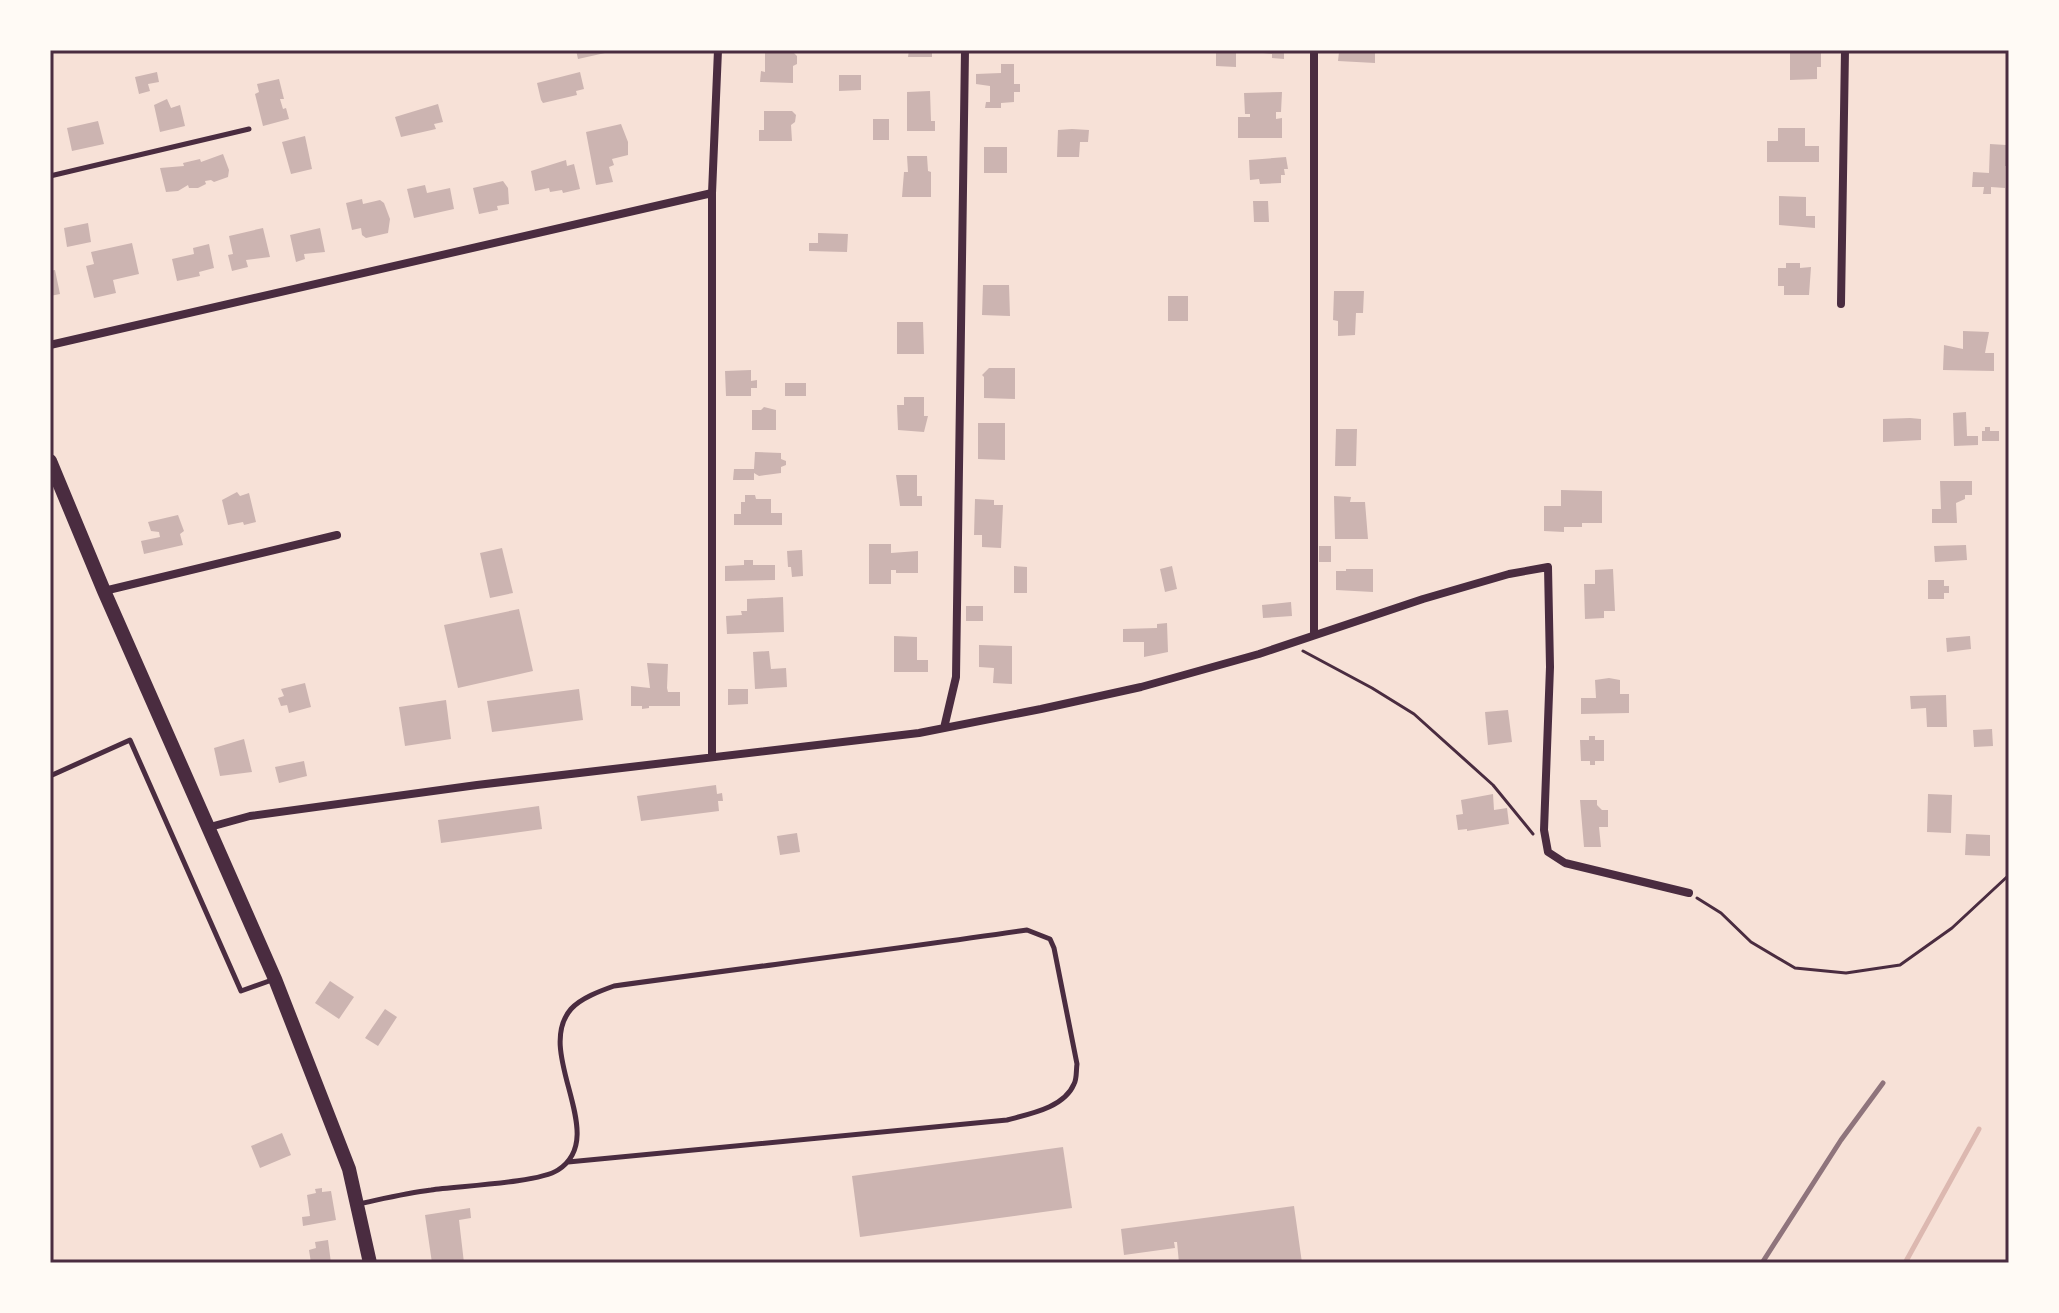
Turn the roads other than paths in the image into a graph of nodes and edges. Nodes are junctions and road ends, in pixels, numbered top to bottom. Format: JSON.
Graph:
{"nodes":[{"id":1,"x":718,"y":50,"type":"edge"},
{"id":2,"x":965,"y":50,"type":"edge"},
{"id":3,"x":1314,"y":50,"type":"edge"},
{"id":4,"x":1845,"y":50,"type":"edge"},
{"id":5,"x":249,"y":129,"type":"dead end"},
{"id":6,"x":50,"y":176,"type":"edge"},
{"id":7,"x":712,"y":193,"type":"junction"},
{"id":8,"x":1841,"y":304,"type":"dead end"},
{"id":9,"x":50,"y":345,"type":"edge"},
{"id":10,"x":50,"y":461,"type":"edge"},
{"id":11,"x":54,"y":478,"type":"edge"},
{"id":12,"x":337,"y":535,"type":"dead end"},
{"id":13,"x":104,"y":591,"type":"junction"},
{"id":14,"x":1314,"y":635,"type":"junction"},
{"id":15,"x":944,"y":728,"type":"junction"},
{"id":16,"x":712,"y":757,"type":"junction"},
{"id":17,"x":50,"y":776,"type":"edge"},
{"id":18,"x":210,"y":827,"type":"junction"},
{"id":19,"x":1689,"y":893,"type":"road end"},
{"id":20,"x":275,"y":979,"type":"junction"},
{"id":21,"x":568,"y":1162,"type":"junction"},
{"id":22,"x":357,"y":1204,"type":"junction"},
{"id":23,"x":370,"y":1263,"type":"edge"}],
"edges":[{"from":1,"to":7,"type":"street"},
{"from":2,"to":15,"type":"street"},
{"from":3,"to":14,"type":"street"},
{"from":4,"to":8,"type":"street"},
{"from":5,"to":6,"type":"lane"},
{"from":7,"to":9,"type":"street"},
{"from":7,"to":16,"type":"street"},
{"from":10,"to":11,"type":"street"},
{"from":11,"to":13,"type":"street"},
{"from":12,"to":13,"type":"street"},
{"from":13,"to":18,"type":"street"},
{"from":14,"to":15,"type":"street"},
{"from":14,"to":19,"type":"street"},
{"from":15,"to":16,"type":"street"},
{"from":16,"to":18,"type":"street"},
{"from":17,"to":20,"type":"lane"},
{"from":18,"to":20,"type":"street"},
{"from":20,"to":22,"type":"street"},
{"from":21,"to":21,"type":"lane"},
{"from":21,"to":22,"type":"lane"},
{"from":22,"to":23,"type":"street"}]}
